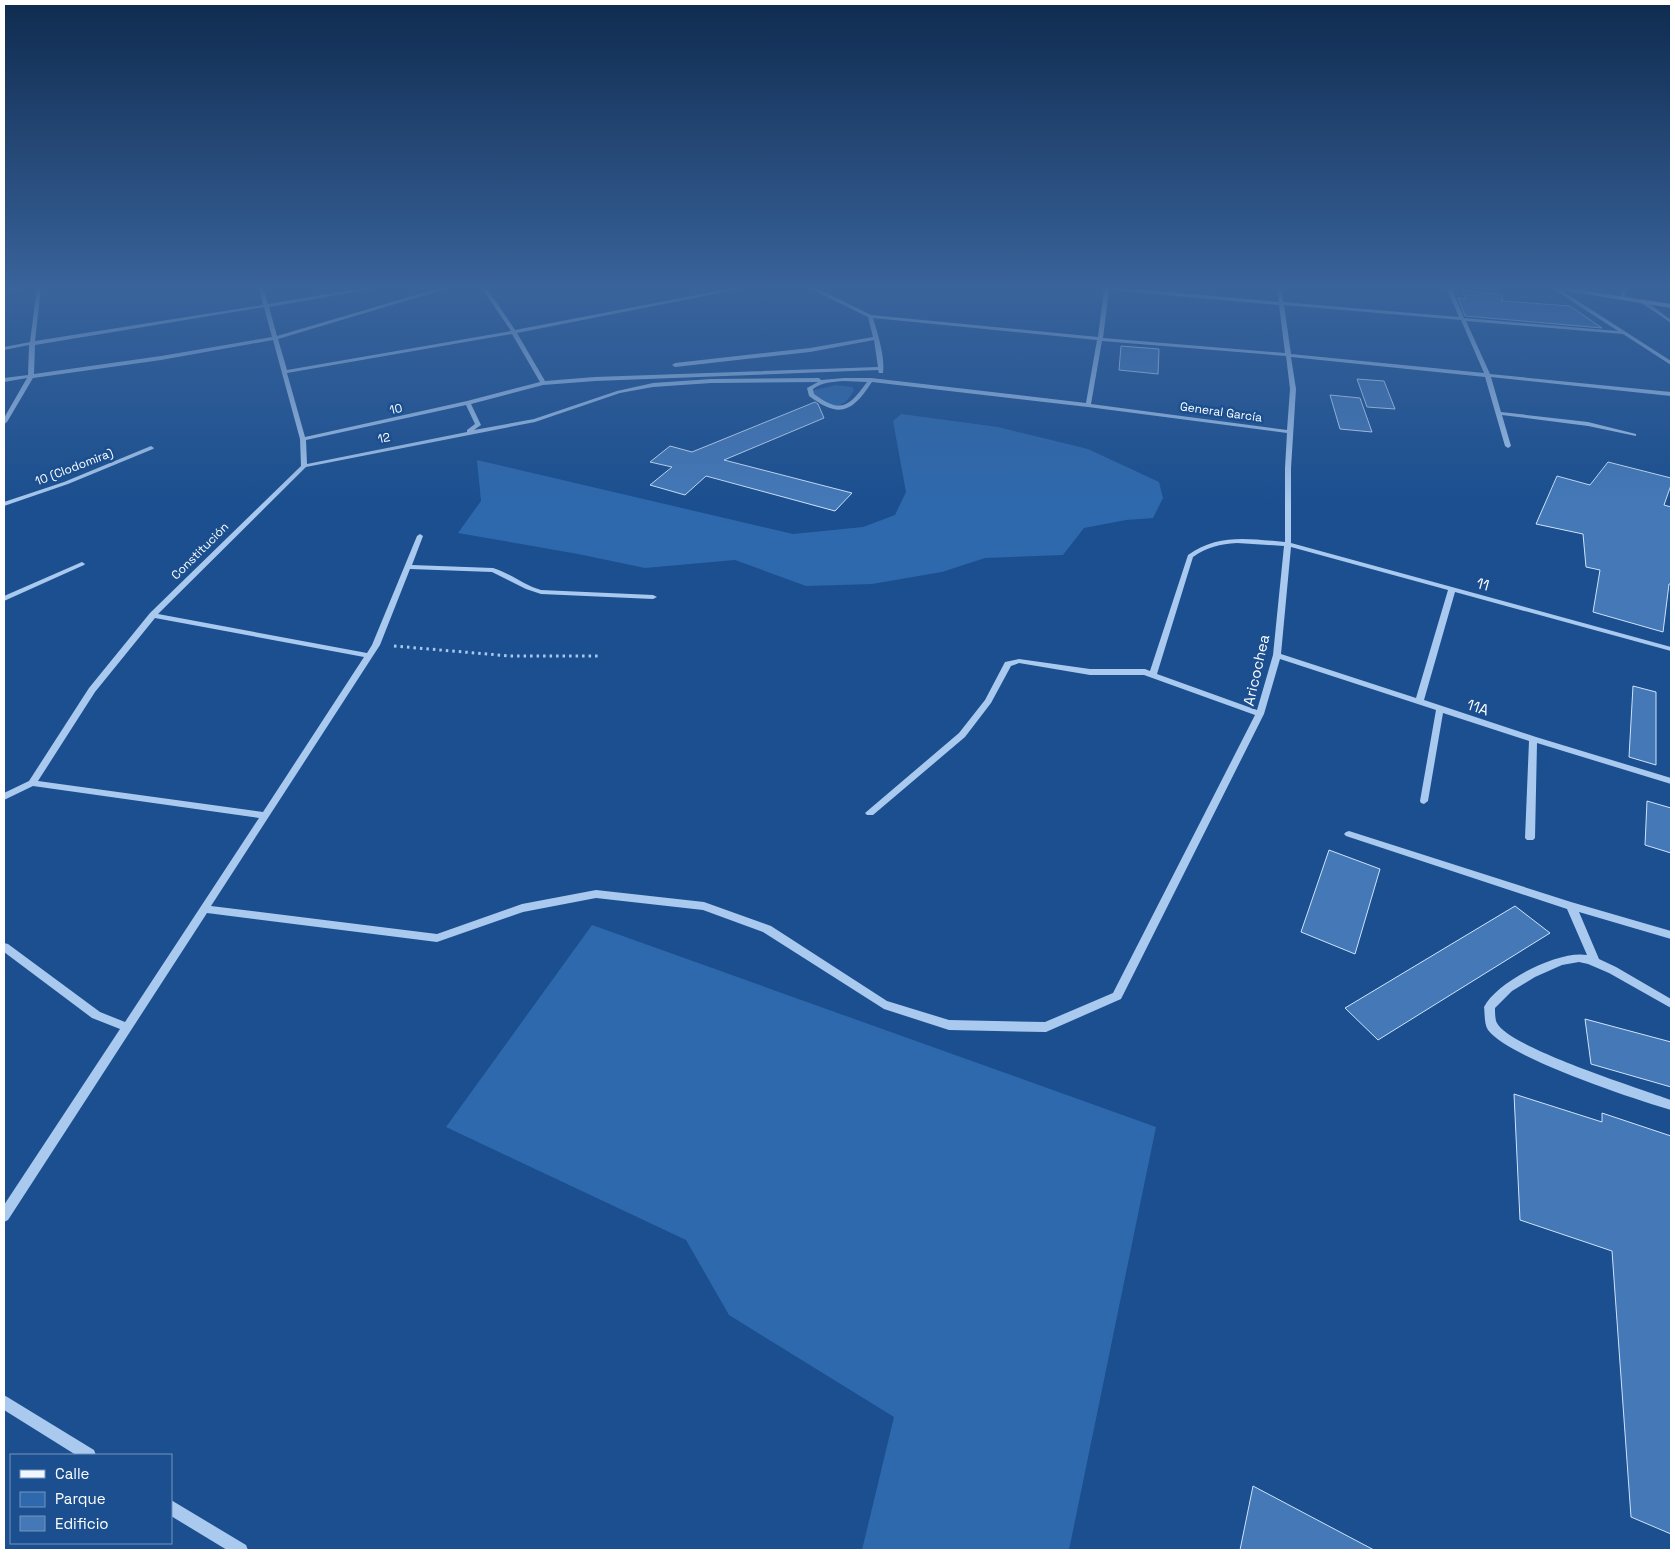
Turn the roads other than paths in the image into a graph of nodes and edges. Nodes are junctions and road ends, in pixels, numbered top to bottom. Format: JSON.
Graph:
{"nodes":[{"id":1,"x":31,"y":360,"type":"edge"},
{"id":2,"x":149,"y":360,"type":"edge"},
{"id":3,"x":280,"y":360,"type":"edge"},
{"id":4,"x":356,"y":360,"type":"edge"},
{"id":5,"x":530,"y":360,"type":"edge"},
{"id":6,"x":725,"y":360,"type":"edge"},
{"id":7,"x":879,"y":360,"type":"edge"},
{"id":8,"x":1096,"y":360,"type":"edge"},
{"id":9,"x":1290,"y":360,"type":"edge"},
{"id":10,"x":1336,"y":360,"type":"edge"},
{"id":11,"x":1480,"y":360,"type":"edge"},
{"id":12,"x":676,"y":365,"type":"dead end"},
{"id":13,"x":880,"y":368,"type":"junction"},
{"id":14,"x":284,"y":372,"type":"junction"},
{"id":15,"x":1487,"y":374,"type":"junction"},
{"id":16,"x":31,"y":376,"type":"junction"},
{"id":17,"x":4,"y":380,"type":"edge"},
{"id":18,"x":828,"y":380,"type":"junction"},
{"id":19,"x":870,"y":380,"type":"junction"},
{"id":20,"x":881,"y":381,"type":"junction"},
{"id":21,"x":543,"y":383,"type":"junction"},
{"id":22,"x":1671,"y":394,"type":"edge"},
{"id":23,"x":468,"y":403,"type":"junction"},
{"id":24,"x":1088,"y":405,"type":"junction"},
{"id":25,"x":1498,"y":413,"type":"junction"},
{"id":26,"x":4,"y":422,"type":"edge"},
{"id":27,"x":469,"y":432,"type":"junction"},
{"id":28,"x":1290,"y":432,"type":"junction"},
{"id":29,"x":1634,"y":435,"type":"dead end"},
{"id":30,"x":303,"y":439,"type":"junction"},
{"id":31,"x":1508,"y":446,"type":"dead end"},
{"id":32,"x":151,"y":448,"type":"dead end"},
{"id":33,"x":304,"y":466,"type":"junction"},
{"id":34,"x":4,"y":504,"type":"edge"},
{"id":35,"x":420,"y":536,"type":"dead end"},
{"id":36,"x":1288,"y":544,"type":"junction"},
{"id":37,"x":82,"y":564,"type":"dead end"},
{"id":38,"x":408,"y":567,"type":"junction"},
{"id":39,"x":1452,"y":589,"type":"junction"},
{"id":40,"x":653,"y":597,"type":"dead end"},
{"id":41,"x":4,"y":599,"type":"edge"},
{"id":42,"x":153,"y":615,"type":"junction"},
{"id":43,"x":1671,"y":649,"type":"edge"},
{"id":44,"x":1277,"y":655,"type":"junction"},
{"id":45,"x":369,"y":656,"type":"junction"},
{"id":46,"x":1153,"y":674,"type":"junction"},
{"id":47,"x":1419,"y":702,"type":"junction"},
{"id":48,"x":1440,"y":709,"type":"junction"},
{"id":49,"x":1260,"y":714,"type":"junction"},
{"id":50,"x":1532,"y":739,"type":"junction"},
{"id":51,"x":1671,"y":781,"type":"edge"},
{"id":52,"x":32,"y":783,"type":"junction"},
{"id":53,"x":4,"y":797,"type":"edge"},
{"id":54,"x":1424,"y":801,"type":"dead end"},
{"id":55,"x":870,"y":812,"type":"dead end"},
{"id":56,"x":264,"y":814,"type":"junction"},
{"id":57,"x":1349,"y":834,"type":"dead end"},
{"id":58,"x":1530,"y":838,"type":"dead end"},
{"id":59,"x":1571,"y":906,"type":"junction"},
{"id":60,"x":205,"y":909,"type":"junction"},
{"id":61,"x":1671,"y":935,"type":"edge"},
{"id":62,"x":4,"y":946,"type":"edge"},
{"id":63,"x":1595,"y":962,"type":"junction"},
{"id":64,"x":1671,"y":1004,"type":"edge"},
{"id":65,"x":126,"y":1026,"type":"junction"},
{"id":66,"x":1671,"y":1105,"type":"edge"},
{"id":67,"x":4,"y":1216,"type":"edge"},
{"id":68,"x":4,"y":1402,"type":"edge"},
{"id":69,"x":87,"y":1454,"type":"edge"},
{"id":70,"x":172,"y":1507,"type":"edge"},
{"id":71,"x":241,"y":1550,"type":"edge"}],
"edges":[{"from":1,"to":16,"type":"street"},
{"from":2,"to":16,"type":"street"},
{"from":3,"to":14,"type":"street"},
{"from":4,"to":14,"type":"street"},
{"from":5,"to":21,"type":"street"},
{"from":6,"to":12,"type":"street"},
{"from":7,"to":13,"type":"street"},
{"from":8,"to":24,"type":"street"},
{"from":9,"to":28,"type":"street","name":"Aricochea"},
{"from":10,"to":15,"type":"street"},
{"from":11,"to":15,"type":"street"},
{"from":13,"to":20,"type":"street"},
{"from":13,"to":21,"type":"street","name":"10"},
{"from":14,"to":30,"type":"street"},
{"from":15,"to":22,"type":"street"},
{"from":15,"to":25,"type":"street"},
{"from":16,"to":17,"type":"street"},
{"from":16,"to":26,"type":"street"},
{"from":18,"to":19,"type":"street","name":"12"},
{"from":18,"to":19,"type":"street"},
{"from":18,"to":27,"type":"street","name":"12"},
{"from":19,"to":20,"type":"street","name":"12"},
{"from":20,"to":24,"type":"street","name":"General García"},
{"from":21,"to":23,"type":"street","name":"10"},
{"from":23,"to":27,"type":"street"},
{"from":23,"to":30,"type":"street","name":"10"},
{"from":24,"to":28,"type":"street","name":"General García"},
{"from":25,"to":29,"type":"street"},
{"from":25,"to":31,"type":"street"},
{"from":27,"to":33,"type":"street","name":"12"},
{"from":28,"to":36,"type":"street","name":"Aricochea"},
{"from":30,"to":33,"type":"street"},
{"from":32,"to":34,"type":"street","name":"10 (Clodomira)"},
{"from":33,"to":42,"type":"street","name":"Constitución"},
{"from":35,"to":38,"type":"street"},
{"from":36,"to":39,"type":"street","name":"11"},
{"from":36,"to":44,"type":"street","name":"Aricochea"},
{"from":36,"to":46,"type":"street","name":"11"},
{"from":37,"to":41,"type":"street"},
{"from":38,"to":40,"type":"street"},
{"from":38,"to":45,"type":"street"},
{"from":39,"to":43,"type":"street","name":"11"},
{"from":39,"to":47,"type":"street"},
{"from":42,"to":45,"type":"street"},
{"from":42,"to":52,"type":"street","name":"Constitución"},
{"from":44,"to":47,"type":"street","name":"11A"},
{"from":44,"to":49,"type":"street","name":"Aricochea"},
{"from":45,"to":56,"type":"street"},
{"from":46,"to":49,"type":"street"},
{"from":46,"to":55,"type":"street"},
{"from":47,"to":48,"type":"street","name":"11A"},
{"from":48,"to":50,"type":"street","name":"11A"},
{"from":48,"to":54,"type":"street"},
{"from":49,"to":60,"type":"street","name":"Aricochea"},
{"from":50,"to":51,"type":"street","name":"11A"},
{"from":50,"to":58,"type":"street"},
{"from":52,"to":53,"type":"street"},
{"from":52,"to":56,"type":"street"},
{"from":56,"to":60,"type":"street"},
{"from":57,"to":59,"type":"street"},
{"from":59,"to":61,"type":"street"},
{"from":59,"to":63,"type":"street"},
{"from":60,"to":65,"type":"street"},
{"from":62,"to":65,"type":"street"},
{"from":63,"to":64,"type":"street"},
{"from":63,"to":66,"type":"street"},
{"from":65,"to":67,"type":"street"},
{"from":68,"to":69,"type":"street"},
{"from":70,"to":71,"type":"street"}]}
